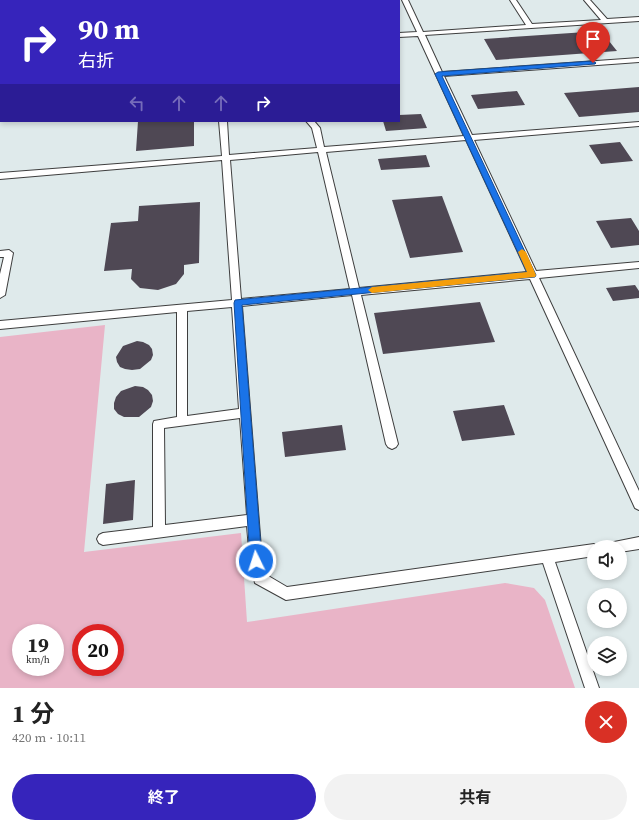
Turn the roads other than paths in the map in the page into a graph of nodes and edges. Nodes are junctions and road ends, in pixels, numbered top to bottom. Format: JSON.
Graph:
{"nodes":[{"id":1,"x":405,"y":0,"type":"edge"},
{"id":2,"x":513,"y":0,"type":"edge"},
{"id":3,"x":587,"y":0,"type":"edge"},
{"id":4,"x":639,"y":19,"type":"edge"},
{"id":5,"x":605,"y":21,"type":"junction"},
{"id":6,"x":530,"y":26,"type":"junction"},
{"id":7,"x":420,"y":34,"type":"junction"},
{"id":8,"x":400,"y":35,"type":"edge"},
{"id":9,"x":639,"y":60,"type":"edge"},
{"id":10,"x":438,"y":74,"type":"junction"},
{"id":11,"x":223,"y":122,"type":"edge"},
{"id":12,"x":311,"y":122,"type":"edge"},
{"id":13,"x":639,"y":124,"type":"edge"},
{"id":14,"x":469,"y":138,"type":"junction"},
{"id":15,"x":321,"y":150,"type":"junction"},
{"id":16,"x":226,"y":157,"type":"junction"},
{"id":17,"x":0,"y":176,"type":"edge"},
{"id":18,"x":0,"y":254,"type":"edge"},
{"id":19,"x":639,"y":265,"type":"edge"},
{"id":20,"x":532,"y":275,"type":"junction"},
{"id":21,"x":355,"y":292,"type":"junction"},
{"id":22,"x":0,"y":295,"type":"edge"},
{"id":23,"x":238,"y":303,"type":"junction"},
{"id":24,"x":182,"y":308,"type":"junction"},
{"id":25,"x":0,"y":324,"type":"edge"},
{"id":26,"x":245,"y":412,"type":"junction"},
{"id":27,"x":182,"y":421,"type":"junction"},
{"id":28,"x":392,"y":444,"type":"dead end"},
{"id":29,"x":639,"y":504,"type":"edge"},
{"id":30,"x":253,"y":520,"type":"junction"},
{"id":31,"x":159,"y":532,"type":"junction"},
{"id":32,"x":104,"y":539,"type":"dead end"},
{"id":33,"x":639,"y":543,"type":"edge"},
{"id":34,"x":627,"y":545,"type":"edge"},
{"id":35,"x":587,"y":551,"type":"edge"},
{"id":36,"x":547,"y":558,"type":"junction"},
{"id":37,"x":592,"y":688,"type":"edge"}],
"edges":[{"from":1,"to":7,"type":"lane"},
{"from":2,"to":6,"type":"lane"},
{"from":3,"to":5,"type":"lane"},
{"from":4,"to":5,"type":"lane"},
{"from":5,"to":6,"type":"lane"},
{"from":6,"to":7,"type":"lane"},
{"from":7,"to":8,"type":"lane"},
{"from":7,"to":10,"type":"lane"},
{"from":9,"to":10,"type":"lane"},
{"from":10,"to":14,"type":"lane"},
{"from":11,"to":16,"type":"lane"},
{"from":12,"to":15,"type":"lane"},
{"from":13,"to":14,"type":"lane"},
{"from":14,"to":15,"type":"lane"},
{"from":14,"to":20,"type":"lane"},
{"from":15,"to":16,"type":"lane"},
{"from":15,"to":21,"type":"lane"},
{"from":16,"to":17,"type":"lane"},
{"from":16,"to":23,"type":"lane"},
{"from":18,"to":22,"type":"lane"},
{"from":19,"to":20,"type":"lane"},
{"from":20,"to":21,"type":"lane"},
{"from":20,"to":29,"type":"lane"},
{"from":21,"to":23,"type":"lane"},
{"from":21,"to":28,"type":"lane"},
{"from":23,"to":24,"type":"lane"},
{"from":23,"to":26,"type":"lane"},
{"from":24,"to":25,"type":"lane"},
{"from":24,"to":27,"type":"lane"},
{"from":26,"to":27,"type":"lane"},
{"from":26,"to":30,"type":"lane"},
{"from":27,"to":31,"type":"lane"},
{"from":30,"to":31,"type":"lane"},
{"from":30,"to":36,"type":"lane"},
{"from":31,"to":32,"type":"lane"},
{"from":33,"to":34,"type":"lane"},
{"from":35,"to":36,"type":"lane"},
{"from":36,"to":37,"type":"lane"}]}
